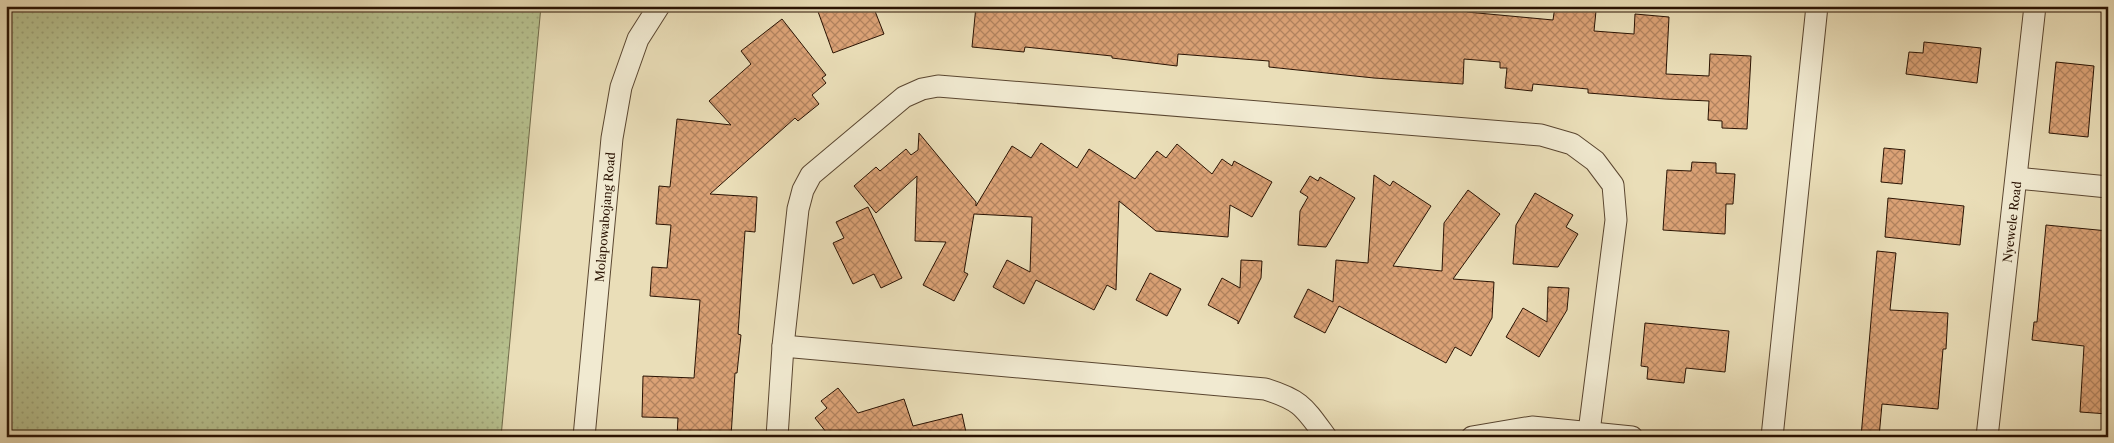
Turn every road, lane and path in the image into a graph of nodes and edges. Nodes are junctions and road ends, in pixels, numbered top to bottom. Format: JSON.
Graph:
{"nodes":[{"id":1,"x":659,"y":6,"type":"edge"},
{"id":2,"x":1817,"y":6,"type":"edge"},
{"id":3,"x":2035,"y":6,"type":"edge"},
{"id":4,"x":2017,"y":178,"type":"junction"},
{"id":5,"x":2108,"y":187,"type":"edge"},
{"id":6,"x":783,"y":346,"type":"junction"},
{"id":7,"x":1589,"y":432,"type":"junction"},
{"id":8,"x":584,"y":437,"type":"edge"},
{"id":9,"x":777,"y":437,"type":"edge"},
{"id":10,"x":1326,"y":437,"type":"edge"},
{"id":11,"x":1472,"y":437,"type":"edge"},
{"id":12,"x":1632,"y":437,"type":"edge"},
{"id":13,"x":1772,"y":437,"type":"edge"},
{"id":14,"x":1987,"y":437,"type":"edge"}],
"edges":[{"from":1,"to":8,"type":"street","name":"Molapowabojang Road"},
{"from":2,"to":13,"type":"street"},
{"from":3,"to":4,"type":"street","name":"Nyewele Road"},
{"from":4,"to":5,"type":"street"},
{"from":4,"to":14,"type":"street","name":"Nyewele Road"},
{"from":6,"to":7,"type":"street"},
{"from":6,"to":9,"type":"street"},
{"from":6,"to":10,"type":"street"},
{"from":7,"to":11,"type":"street"},
{"from":7,"to":12,"type":"street"}]}
